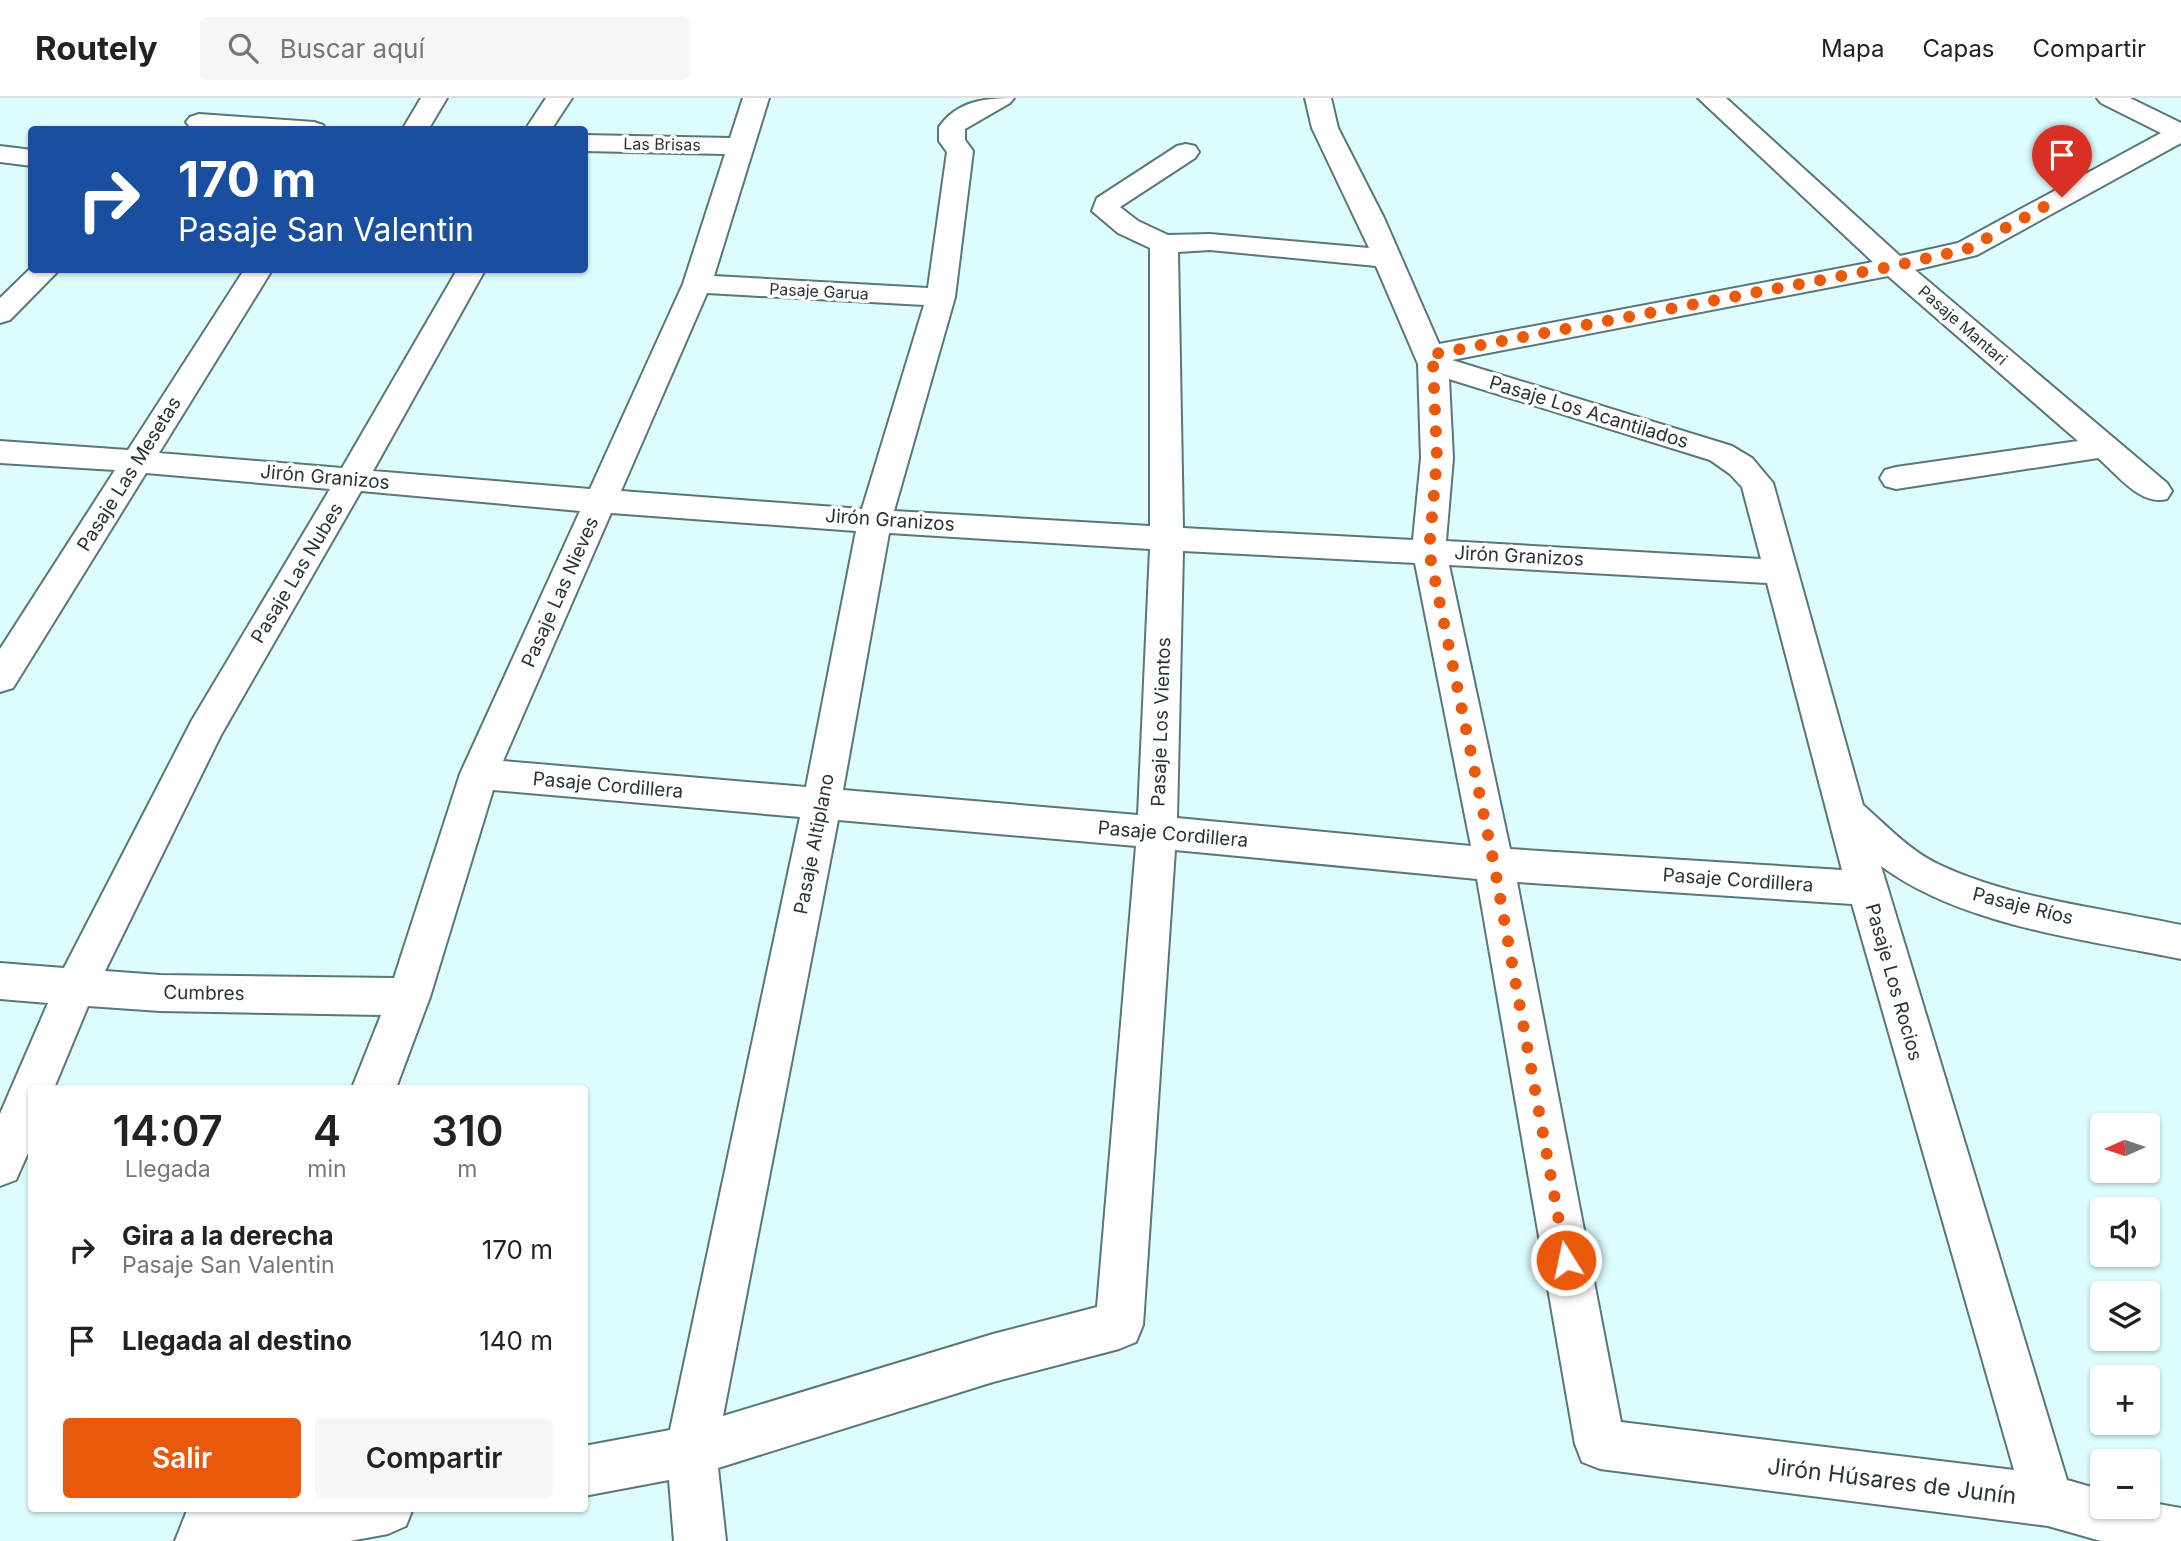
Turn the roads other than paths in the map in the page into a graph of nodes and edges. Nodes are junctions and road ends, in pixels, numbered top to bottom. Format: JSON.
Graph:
{"nodes":[{"id":1,"x":225,"y":98,"type":"edge"},
{"id":2,"x":434,"y":98,"type":"edge"},
{"id":3,"x":559,"y":98,"type":"edge"},
{"id":4,"x":756,"y":98,"type":"edge"},
{"id":5,"x":1001,"y":98,"type":"edge"},
{"id":6,"x":1318,"y":98,"type":"edge"},
{"id":7,"x":1711,"y":98,"type":"edge"},
{"id":8,"x":2110,"y":98,"type":"edge"},
{"id":9,"x":195,"y":126,"type":"edge"},
{"id":10,"x":417,"y":126,"type":"edge"},
{"id":11,"x":541,"y":126,"type":"edge"},
{"id":12,"x":2181,"y":133,"type":"edge"},
{"id":13,"x":588,"y":143,"type":"edge"},
{"id":14,"x":740,"y":146,"type":"junction"},
{"id":15,"x":1186,"y":152,"type":"dead end"},
{"id":16,"x":0,"y":154,"type":"edge"},
{"id":17,"x":28,"y":158,"type":"edge"},
{"id":18,"x":1164,"y":244,"type":"junction"},
{"id":19,"x":1385,"y":258,"type":"junction"},
{"id":20,"x":1894,"y":266,"type":"junction"},
{"id":21,"x":42,"y":273,"type":"edge"},
{"id":22,"x":256,"y":273,"type":"edge"},
{"id":23,"x":469,"y":273,"type":"edge"},
{"id":24,"x":697,"y":284,"type":"junction"},
{"id":25,"x":941,"y":297,"type":"junction"},
{"id":26,"x":0,"y":314,"type":"edge"},
{"id":27,"x":1431,"y":360,"type":"junction"},
{"id":28,"x":2105,"y":447,"type":"junction"},
{"id":29,"x":0,"y":452,"type":"edge"},
{"id":30,"x":138,"y":460,"type":"junction"},
{"id":31,"x":1741,"y":466,"type":"joint"},
{"id":32,"x":1896,"y":478,"type":"dead end"},
{"id":33,"x":352,"y":479,"type":"junction"},
{"id":34,"x":2156,"y":491,"type":"dead end"},
{"id":35,"x":601,"y":501,"type":"junction"},
{"id":36,"x":875,"y":519,"type":"junction"},
{"id":37,"x":1167,"y":540,"type":"junction"},
{"id":38,"x":1429,"y":551,"type":"junction"},
{"id":39,"x":1781,"y":572,"type":"junction"},
{"id":40,"x":0,"y":678,"type":"edge"},
{"id":41,"x":479,"y":774,"type":"junction"},
{"id":42,"x":822,"y":803,"type":"junction"},
{"id":43,"x":1846,"y":812,"type":"junction"},
{"id":44,"x":1157,"y":832,"type":"junction"},
{"id":45,"x":1494,"y":864,"type":"junction"},
{"id":46,"x":1867,"y":888,"type":"junction"},
{"id":47,"x":2181,"y":942,"type":"edge"},
{"id":48,"x":0,"y":981,"type":"edge"},
{"id":49,"x":76,"y":986,"type":"junction"},
{"id":50,"x":409,"y":996,"type":"junction"},
{"id":51,"x":34,"y":1085,"type":"edge"},
{"id":52,"x":375,"y":1085,"type":"edge"},
{"id":53,"x":28,"y":1099,"type":"edge"},
{"id":54,"x":0,"y":1164,"type":"edge"},
{"id":55,"x":691,"y":1451,"type":"junction"},
{"id":56,"x":588,"y":1470,"type":"edge"},
{"id":57,"x":2048,"y":1500,"type":"junction"},
{"id":58,"x":212,"y":1512,"type":"edge"},
{"id":59,"x":367,"y":1512,"type":"edge"},
{"id":60,"x":2181,"y":1534,"type":"edge"},
{"id":61,"x":201,"y":1541,"type":"edge"},
{"id":62,"x":218,"y":1541,"type":"edge"},
{"id":63,"x":699,"y":1541,"type":"edge"}],
"edges":[{"from":1,"to":9,"type":"street"},
{"from":2,"to":10,"type":"street"},
{"from":3,"to":11,"type":"street"},
{"from":4,"to":14,"type":"street","name":"Pasaje Las Nieves"},
{"from":5,"to":25,"type":"street","name":"Pasaje Altiplano"},
{"from":6,"to":19,"type":"street"},
{"from":7,"to":20,"type":"street","name":"Pasaje Mantari"},
{"from":8,"to":12,"type":"street"},
{"from":12,"to":20,"type":"street"},
{"from":13,"to":14,"type":"street","name":"Las Brisas"},
{"from":14,"to":24,"type":"street","name":"Pasaje Las Nieves"},
{"from":15,"to":18,"type":"street"},
{"from":16,"to":17,"type":"street"},
{"from":18,"to":19,"type":"street"},
{"from":18,"to":37,"type":"street","name":"Pasaje Los Vientos"},
{"from":19,"to":27,"type":"street"},
{"from":20,"to":27,"type":"street"},
{"from":20,"to":28,"type":"street","name":"Pasaje Mantari"},
{"from":21,"to":26,"type":"street"},
{"from":22,"to":30,"type":"street","name":"Pasaje Las Mesetas"},
{"from":23,"to":33,"type":"street","name":"Pasaje Las Nubes"},
{"from":24,"to":25,"type":"street","name":"Pasaje Garua"},
{"from":24,"to":35,"type":"street","name":"Pasaje Las Nieves"},
{"from":25,"to":36,"type":"street","name":"Pasaje Altiplano"},
{"from":27,"to":31,"type":"street","name":"Pasaje Los Acantilados"},
{"from":27,"to":38,"type":"street"},
{"from":28,"to":32,"type":"street"},
{"from":28,"to":34,"type":"street","name":"Pasaje Mantari"},
{"from":29,"to":30,"type":"street","name":"Jirón Granizos"},
{"from":30,"to":33,"type":"street","name":"Jirón Granizos"},
{"from":30,"to":40,"type":"street","name":"Pasaje Las Mesetas"},
{"from":31,"to":39,"type":"street","name":"Pasaje Los Rocios"},
{"from":33,"to":35,"type":"street","name":"Jirón Granizos"},
{"from":33,"to":49,"type":"street","name":"Pasaje Las Nubes"},
{"from":35,"to":36,"type":"street","name":"Jirón Granizos"},
{"from":35,"to":41,"type":"street","name":"Pasaje Las Nieves"},
{"from":36,"to":37,"type":"street","name":"Jirón Granizos"},
{"from":36,"to":42,"type":"street","name":"Pasaje Altiplano"},
{"from":37,"to":38,"type":"street","name":"Jirón Granizos"},
{"from":37,"to":44,"type":"street","name":"Pasaje Los Vientos"},
{"from":38,"to":39,"type":"street","name":"Jirón Granizos"},
{"from":38,"to":45,"type":"street"},
{"from":39,"to":43,"type":"street","name":"Pasaje Los Rocios"},
{"from":41,"to":42,"type":"street","name":"Pasaje Cordillera"},
{"from":41,"to":50,"type":"street","name":"Pasaje Las Nieves"},
{"from":42,"to":44,"type":"street","name":"Pasaje Cordillera"},
{"from":42,"to":55,"type":"street","name":"Pasaje Altiplano"},
{"from":43,"to":46,"type":"street","name":"Pasaje Los Rocios"},
{"from":43,"to":47,"type":"street","name":"Pasaje Ríos"},
{"from":44,"to":45,"type":"street","name":"Pasaje Cordillera"},
{"from":44,"to":55,"type":"street","name":"Pasaje Los Vientos"},
{"from":45,"to":46,"type":"street","name":"Pasaje Cordillera"},
{"from":45,"to":57,"type":"street","name":"Jirón Húsares de Junín"},
{"from":46,"to":57,"type":"street","name":"Pasaje Los Rocios"},
{"from":48,"to":49,"type":"street","name":"Cumbres"},
{"from":49,"to":50,"type":"street","name":"Cumbres"},
{"from":49,"to":51,"type":"street","name":"Pasaje Las Nubes"},
{"from":50,"to":52,"type":"street","name":"Pasaje Las Nieves"},
{"from":53,"to":54,"type":"street","name":"Pasaje Las Nubes"},
{"from":55,"to":56,"type":"street"},
{"from":55,"to":63,"type":"street","name":"Pasaje Altiplano"},
{"from":57,"to":60,"type":"street","name":"Jirón Húsares de Junín"},
{"from":58,"to":61,"type":"street"},
{"from":59,"to":62,"type":"street"}]}
